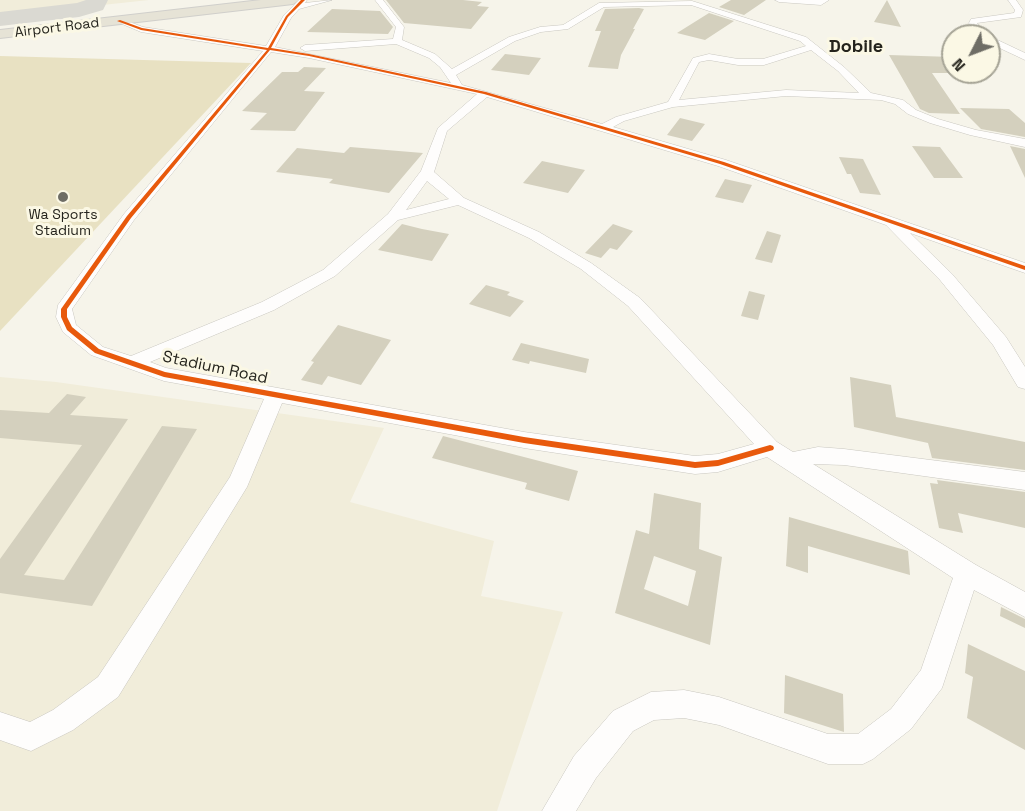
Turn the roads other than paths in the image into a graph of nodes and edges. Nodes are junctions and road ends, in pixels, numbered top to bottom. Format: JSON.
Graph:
{"nodes":[{"id":1,"x":328,"y":0,"type":"edge"},
{"id":2,"x":379,"y":0,"type":"edge"},
{"id":3,"x":779,"y":0,"type":"edge"},
{"id":4,"x":825,"y":0,"type":"edge"},
{"id":5,"x":1012,"y":0,"type":"edge"},
{"id":6,"x":297,"y":2,"type":"edge"},
{"id":7,"x":694,"y":2,"type":"edge"},
{"id":8,"x":119,"y":21,"type":"junction"},
{"id":9,"x":975,"y":24,"type":"edge"},
{"id":10,"x":0,"y":34,"type":"edge"},
{"id":11,"x":398,"y":41,"type":"junction"},
{"id":12,"x":1001,"y":45,"type":"edge"},
{"id":13,"x":811,"y":47,"type":"junction"},
{"id":14,"x":269,"y":49,"type":"junction"},
{"id":15,"x":1025,"y":57,"type":"edge"},
{"id":16,"x":451,"y":74,"type":"junction"},
{"id":17,"x":458,"y":86,"type":"junction"},
{"id":18,"x":485,"y":93,"type":"junction"},
{"id":19,"x":868,"y":96,"type":"junction"},
{"id":20,"x":672,"y":104,"type":"junction"},
{"id":21,"x":620,"y":119,"type":"junction"},
{"id":22,"x":575,"y":120,"type":"junction"},
{"id":23,"x":601,"y":129,"type":"junction"},
{"id":24,"x":1025,"y":143,"type":"edge"},
{"id":25,"x":427,"y":172,"type":"junction"},
{"id":26,"x":459,"y":201,"type":"junction"},
{"id":27,"x":393,"y":217,"type":"junction"},
{"id":28,"x":890,"y":220,"type":"junction"},
{"id":29,"x":1017,"y":261,"type":"edge"},
{"id":30,"x":1025,"y":268,"type":"edge"},
{"id":31,"x":1025,"y":274,"type":"edge"},
{"id":32,"x":132,"y":363,"type":"junction"},
{"id":33,"x":1025,"y":382,"type":"edge"},
{"id":34,"x":276,"y":394,"type":"junction"},
{"id":35,"x":770,"y":448,"type":"junction"},
{"id":36,"x":792,"y":461,"type":"junction"},
{"id":37,"x":1025,"y":481,"type":"edge"},
{"id":38,"x":967,"y":573,"type":"junction"},
{"id":39,"x":1025,"y":604,"type":"edge"},
{"id":40,"x":0,"y":726,"type":"edge"},
{"id":41,"x":558,"y":811,"type":"edge"}],
"edges":[{"from":1,"to":6,"type":"street"},
{"from":2,"to":11,"type":"street"},
{"from":3,"to":4,"type":"street"},
{"from":5,"to":9,"type":"street"},
{"from":6,"to":8,"type":"highway","name":"Airport Road"},
{"from":6,"to":14,"type":"street","name":"Stadium Road"},
{"from":7,"to":13,"type":"street"},
{"from":7,"to":16,"type":"street"},
{"from":8,"to":10,"type":"highway","name":"Airport Road"},
{"from":8,"to":14,"type":"street"},
{"from":11,"to":14,"type":"street"},
{"from":11,"to":16,"type":"street"},
{"from":12,"to":15,"type":"street"},
{"from":13,"to":19,"type":"street"},
{"from":13,"to":20,"type":"street"},
{"from":14,"to":17,"type":"street"},
{"from":14,"to":32,"type":"street","name":"Stadium Road"},
{"from":16,"to":17,"type":"street"},
{"from":17,"to":18,"type":"street"},
{"from":18,"to":22,"type":"street"},
{"from":18,"to":25,"type":"street"},
{"from":19,"to":20,"type":"street"},
{"from":19,"to":24,"type":"street"},
{"from":20,"to":21,"type":"street"},
{"from":21,"to":22,"type":"street"},
{"from":21,"to":23,"type":"street"},
{"from":22,"to":23,"type":"street"},
{"from":23,"to":28,"type":"street"},
{"from":25,"to":26,"type":"street"},
{"from":25,"to":27,"type":"street"},
{"from":26,"to":27,"type":"street"},
{"from":26,"to":35,"type":"street"},
{"from":27,"to":32,"type":"street"},
{"from":28,"to":29,"type":"street"},
{"from":28,"to":33,"type":"street"},
{"from":29,"to":30,"type":"street"},
{"from":29,"to":31,"type":"street"},
{"from":32,"to":34,"type":"street","name":"Stadium Road"},
{"from":34,"to":35,"type":"street","name":"Stadium Road"},
{"from":34,"to":40,"type":"street"},
{"from":35,"to":36,"type":"street"},
{"from":36,"to":37,"type":"street"},
{"from":36,"to":38,"type":"street"},
{"from":38,"to":39,"type":"street"},
{"from":38,"to":41,"type":"street"}]}
